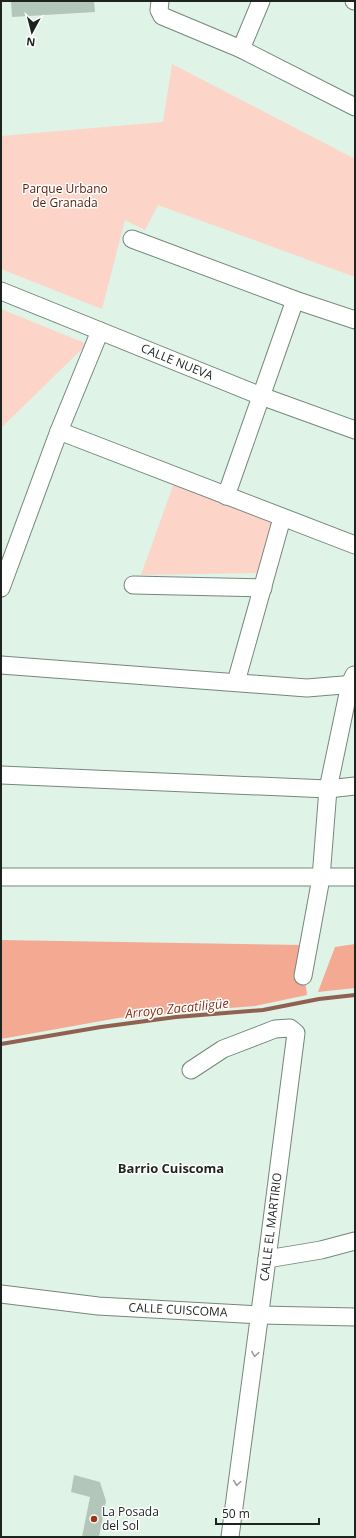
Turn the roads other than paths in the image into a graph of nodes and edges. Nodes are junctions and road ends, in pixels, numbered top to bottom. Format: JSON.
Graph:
{"nodes":[{"id":1,"x":160,"y":1,"type":"edge"},
{"id":2,"x":261,"y":1,"type":"edge"},
{"id":3,"x":241,"y":49,"type":"junction"},
{"id":4,"x":355,"y":107,"type":"edge"},
{"id":5,"x":132,"y":238,"type":"dead end"},
{"id":6,"x":1,"y":291,"type":"edge"},
{"id":7,"x":295,"y":300,"type":"junction"},
{"id":8,"x":355,"y":320,"type":"edge"},
{"id":9,"x":100,"y":331,"type":"junction"},
{"id":10,"x":261,"y":396,"type":"junction"},
{"id":11,"x":355,"y":430,"type":"edge"},
{"id":12,"x":59,"y":431,"type":"junction"},
{"id":13,"x":226,"y":496,"type":"junction"},
{"id":14,"x":282,"y":518,"type":"junction"},
{"id":15,"x":355,"y":545,"type":"edge"},
{"id":16,"x":2,"y":581,"type":"edge"},
{"id":17,"x":133,"y":585,"type":"dead end"},
{"id":18,"x":263,"y":588,"type":"junction"},
{"id":19,"x":1,"y":665,"type":"edge"},
{"id":20,"x":353,"y":680,"type":"edge"},
{"id":21,"x":236,"y":682,"type":"junction"},
{"id":22,"x":1,"y":775,"type":"edge"},
{"id":23,"x":355,"y":786,"type":"edge"},
{"id":24,"x":328,"y":789,"type":"junction"},
{"id":25,"x":1,"y":877,"type":"edge"},
{"id":26,"x":355,"y":877,"type":"edge"},
{"id":27,"x":321,"y":878,"type":"junction"},
{"id":28,"x":303,"y":976,"type":"dead end"},
{"id":29,"x":190,"y":1070,"type":"dead end"},
{"id":30,"x":355,"y":1242,"type":"edge"},
{"id":31,"x":268,"y":1259,"type":"junction"},
{"id":32,"x":1,"y":1294,"type":"edge"},
{"id":33,"x":260,"y":1315,"type":"junction"},
{"id":34,"x":355,"y":1317,"type":"edge"},
{"id":35,"x":230,"y":1537,"type":"edge"}],
"edges":[{"from":1,"to":3,"type":"street"},
{"from":2,"to":3,"type":"street"},
{"from":3,"to":4,"type":"street"},
{"from":5,"to":7,"type":"street"},
{"from":6,"to":9,"type":"street","name":"CALLE NUEVA"},
{"from":7,"to":8,"type":"street"},
{"from":7,"to":10,"type":"street"},
{"from":9,"to":10,"type":"street","name":"CALLE NUEVA"},
{"from":9,"to":12,"type":"street"},
{"from":10,"to":11,"type":"street","name":"CALLE NUEVA"},
{"from":10,"to":13,"type":"street"},
{"from":12,"to":13,"type":"street"},
{"from":12,"to":16,"type":"street"},
{"from":13,"to":14,"type":"street"},
{"from":14,"to":15,"type":"street"},
{"from":14,"to":18,"type":"street"},
{"from":17,"to":18,"type":"street"},
{"from":18,"to":21,"type":"street"},
{"from":19,"to":21,"type":"street"},
{"from":20,"to":21,"type":"street"},
{"from":20,"to":24,"type":"street"},
{"from":22,"to":24,"type":"street"},
{"from":23,"to":24,"type":"street"},
{"from":24,"to":27,"type":"street"},
{"from":25,"to":27,"type":"street"},
{"from":26,"to":27,"type":"street"},
{"from":27,"to":28,"type":"street"},
{"from":29,"to":31,"type":"street","name":"CALLE EL MARTIRIO"},
{"from":30,"to":31,"type":"street"},
{"from":31,"to":33,"type":"street","name":"CALLE EL MARTIRIO"},
{"from":32,"to":33,"type":"street","name":"CALLE CUISCOMA"},
{"from":33,"to":34,"type":"street","name":"CALLE CUISCOMA"},
{"from":33,"to":35,"type":"street","name":"CALLE EL MARTIRIO","one_way":true}]}
